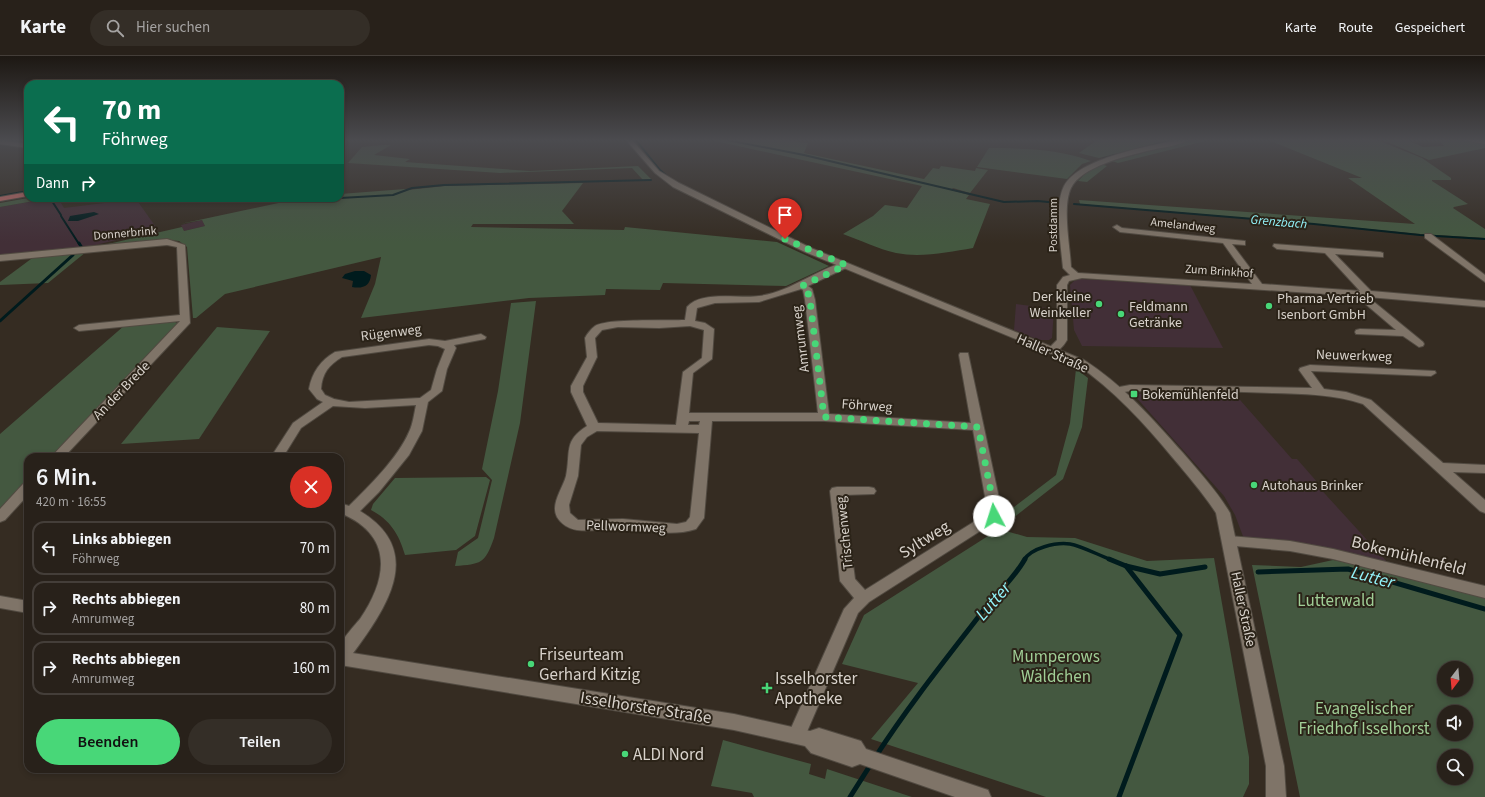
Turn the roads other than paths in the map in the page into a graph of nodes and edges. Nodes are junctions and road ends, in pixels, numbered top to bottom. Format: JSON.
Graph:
{"nodes":[{"id":1,"x":659,"y":175,"type":"edge"},
{"id":2,"x":1081,"y":175,"type":"edge"},
{"id":3,"x":24,"y":195,"type":"edge"},
{"id":4,"x":0,"y":199,"type":"edge"},
{"id":5,"x":1137,"y":232,"type":"dead end"},
{"id":6,"x":1428,"y":236,"type":"dead end"},
{"id":7,"x":1226,"y":242,"type":"junction"},
{"id":8,"x":1242,"y":243,"type":"dead end"},
{"id":9,"x":1277,"y":246,"type":"dead end"},
{"id":10,"x":1327,"y":250,"type":"junction"},
{"id":11,"x":1380,"y":255,"type":"dead end"},
{"id":12,"x":0,"y":258,"type":"edge"},
{"id":13,"x":846,"y":265,"type":"junction"},
{"id":14,"x":1076,"y":276,"type":"junction"},
{"id":15,"x":1485,"y":279,"type":"edge"},
{"id":16,"x":802,"y":286,"type":"junction"},
{"id":17,"x":1258,"y":286,"type":"junction"},
{"id":18,"x":1364,"y":294,"type":"junction"},
{"id":19,"x":1472,"y":303,"type":"junction"},
{"id":20,"x":1485,"y":304,"type":"edge"},
{"id":21,"x":1485,"y":313,"type":"edge"},
{"id":22,"x":184,"y":320,"type":"junction"},
{"id":23,"x":690,"y":323,"type":"junction"},
{"id":24,"x":78,"y":328,"type":"dead end"},
{"id":25,"x":1360,"y":332,"type":"dead end"},
{"id":26,"x":1406,"y":333,"type":"junction"},
{"id":27,"x":480,"y":337,"type":"dead end"},
{"id":28,"x":446,"y":344,"type":"junction"},
{"id":29,"x":1418,"y":344,"type":"dead end"},
{"id":30,"x":1052,"y":350,"type":"junction"},
{"id":31,"x":964,"y":355,"type":"dead end"},
{"id":32,"x":1431,"y":373,"type":"dead end"},
{"id":33,"x":1118,"y":390,"type":"junction"},
{"id":34,"x":1321,"y":392,"type":"junction"},
{"id":35,"x":423,"y":401,"type":"junction"},
{"id":36,"x":331,"y":402,"type":"junction"},
{"id":37,"x":824,"y":417,"type":"junction"},
{"id":38,"x":683,"y":422,"type":"junction"},
{"id":39,"x":706,"y":423,"type":"junction"},
{"id":40,"x":594,"y":427,"type":"junction"},
{"id":41,"x":978,"y":427,"type":"junction"},
{"id":42,"x":61,"y":453,"type":"edge"},
{"id":43,"x":280,"y":453,"type":"edge"},
{"id":44,"x":1439,"y":467,"type":"junction"},
{"id":45,"x":1485,"y":468,"type":"edge"},
{"id":46,"x":24,"y":491,"type":"edge"},
{"id":47,"x":869,"y":491,"type":"dead end"},
{"id":48,"x":1485,"y":508,"type":"edge"},
{"id":49,"x":346,"y":510,"type":"edge"},
{"id":50,"x":0,"y":517,"type":"edge"},
{"id":51,"x":1229,"y":541,"type":"junction"},
{"id":52,"x":1485,"y":592,"type":"edge"},
{"id":53,"x":864,"y":598,"type":"junction"},
{"id":54,"x":0,"y":602,"type":"edge"},
{"id":55,"x":24,"y":606,"type":"edge"},
{"id":56,"x":344,"y":652,"type":"edge"},
{"id":57,"x":344,"y":659,"type":"edge"},
{"id":58,"x":803,"y":737,"type":"junction"},
{"id":59,"x":981,"y":797,"type":"edge"},
{"id":60,"x":1276,"y":797,"type":"edge"}],
"edges":[{"from":1,"to":13,"type":"street","name":"Haller Straße"},
{"from":2,"to":14,"type":"street","name":"Postdamm"},
{"from":3,"to":4,"type":"main road"},
{"from":5,"to":7,"type":"street","name":"Amelandweg"},
{"from":6,"to":15,"type":"street"},
{"from":7,"to":8,"type":"street","name":"Amelandweg"},
{"from":7,"to":17,"type":"street","name":"Amelandweg"},
{"from":9,"to":10,"type":"street"},
{"from":10,"to":11,"type":"street"},
{"from":10,"to":18,"type":"street"},
{"from":12,"to":22,"type":"street","name":"Donnerbrink"},
{"from":13,"to":16,"type":"street","name":"Amrumweg"},
{"from":13,"to":30,"type":"street","name":"Haller Straße"},
{"from":14,"to":17,"type":"street","name":"Zum Brinkhof"},
{"from":14,"to":30,"type":"street"},
{"from":16,"to":23,"type":"street"},
{"from":16,"to":37,"type":"street","name":"Amrumweg"},
{"from":17,"to":18,"type":"street","name":"Zum Brinkhof"},
{"from":18,"to":19,"type":"street","name":"Zum Brinkhof"},
{"from":18,"to":26,"type":"street"},
{"from":19,"to":20,"type":"street","name":"Zum Brinkhof"},
{"from":19,"to":21,"type":"street"},
{"from":22,"to":24,"type":"street"},
{"from":22,"to":42,"type":"street","name":"An der Brede"},
{"from":23,"to":38,"type":"street"},
{"from":23,"to":40,"type":"street"},
{"from":25,"to":26,"type":"street"},
{"from":26,"to":29,"type":"street"},
{"from":27,"to":28,"type":"street","name":"Rügenweg"},
{"from":28,"to":35,"type":"street"},
{"from":28,"to":36,"type":"street","name":"Rügenweg"},
{"from":30,"to":33,"type":"street","name":"Haller Straße"},
{"from":31,"to":41,"type":"street","name":"Syltweg"},
{"from":32,"to":34,"type":"street","name":"Neuwerkweg"},
{"from":33,"to":34,"type":"street"},
{"from":33,"to":51,"type":"street","name":"Haller Straße"},
{"from":34,"to":44,"type":"street"},
{"from":35,"to":36,"type":"street","name":"Rügenweg"},
{"from":35,"to":49,"type":"street"},
{"from":36,"to":43,"type":"street"},
{"from":37,"to":39,"type":"street","name":"Föhrweg"},
{"from":37,"to":41,"type":"street","name":"Föhrweg"},
{"from":38,"to":39,"type":"street"},
{"from":38,"to":40,"type":"street"},
{"from":39,"to":40,"type":"street","name":"Pellwormweg"},
{"from":41,"to":53,"type":"street","name":"Syltweg"},
{"from":44,"to":45,"type":"street"},
{"from":44,"to":48,"type":"street"},
{"from":46,"to":50,"type":"street"},
{"from":47,"to":53,"type":"street","name":"Trischenweg"},
{"from":49,"to":56,"type":"street"},
{"from":51,"to":52,"type":"street","name":"Bokemühlenfeld"},
{"from":51,"to":60,"type":"street","name":"Haller Straße"},
{"from":53,"to":58,"type":"street","name":"Syltweg"},
{"from":54,"to":55,"type":"street"},
{"from":57,"to":58,"type":"street","name":"Isselhorster Straße"},
{"from":58,"to":59,"type":"street","name":"Isselhorster Straße"}]}
